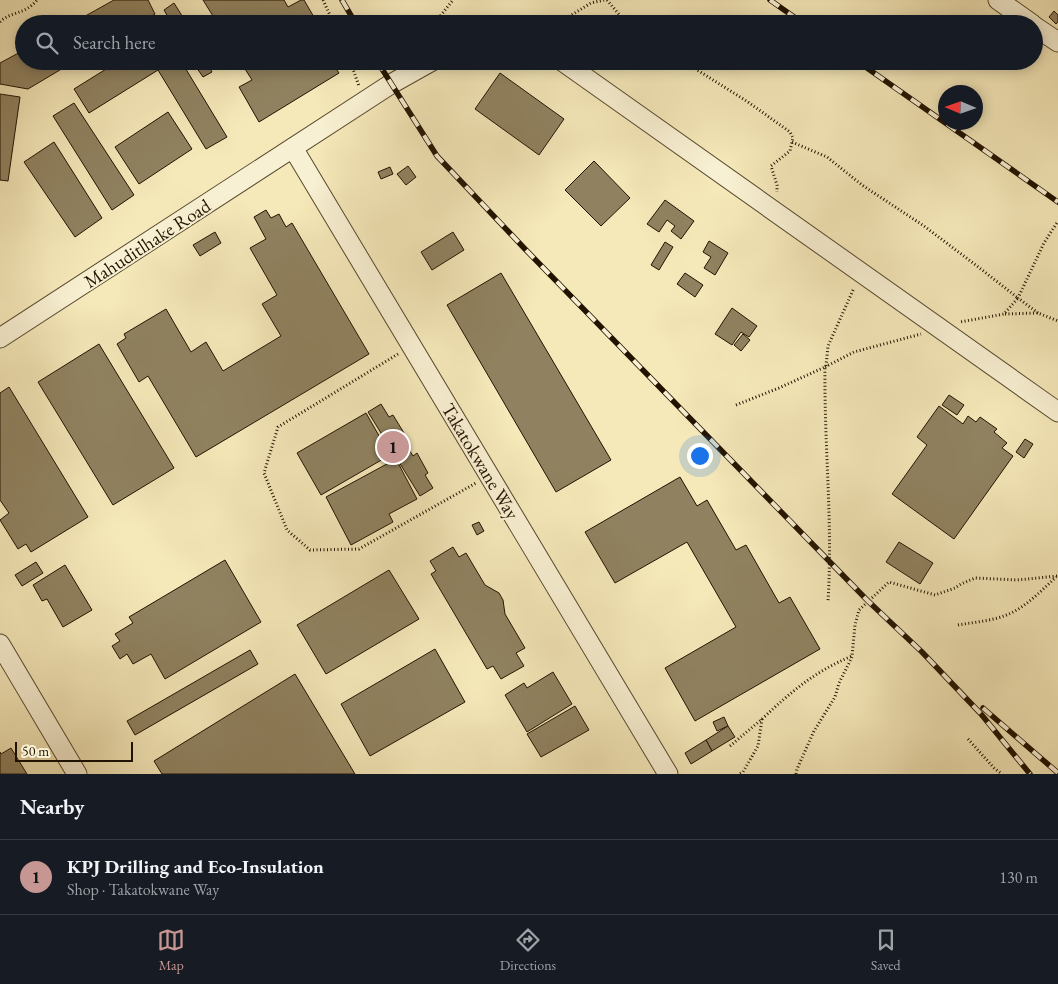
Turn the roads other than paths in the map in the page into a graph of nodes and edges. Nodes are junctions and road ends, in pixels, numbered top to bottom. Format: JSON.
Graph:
{"nodes":[{"id":1,"x":998,"y":0,"type":"edge"},
{"id":2,"x":1019,"y":15,"type":"edge"},
{"id":3,"x":1043,"y":32,"type":"edge"},
{"id":4,"x":1058,"y":42,"type":"edge"},
{"id":5,"x":416,"y":70,"type":"edge"},
{"id":6,"x":575,"y":70,"type":"edge"},
{"id":7,"x":293,"y":148,"type":"junction"},
{"id":8,"x":0,"y":338,"type":"edge"},
{"id":9,"x":1058,"y":412,"type":"edge"},
{"id":10,"x":0,"y":644,"type":"edge"},
{"id":11,"x":77,"y":774,"type":"edge"},
{"id":12,"x":668,"y":774,"type":"edge"}],
"edges":[{"from":1,"to":2,"type":"street"},
{"from":3,"to":4,"type":"street"},
{"from":5,"to":7,"type":"street","name":"Mahuditlhake Road"},
{"from":6,"to":9,"type":"street"},
{"from":7,"to":8,"type":"street","name":"Mahuditlhake Road"},
{"from":7,"to":12,"type":"street","name":"Takatokwane Way"},
{"from":10,"to":11,"type":"street"}]}
